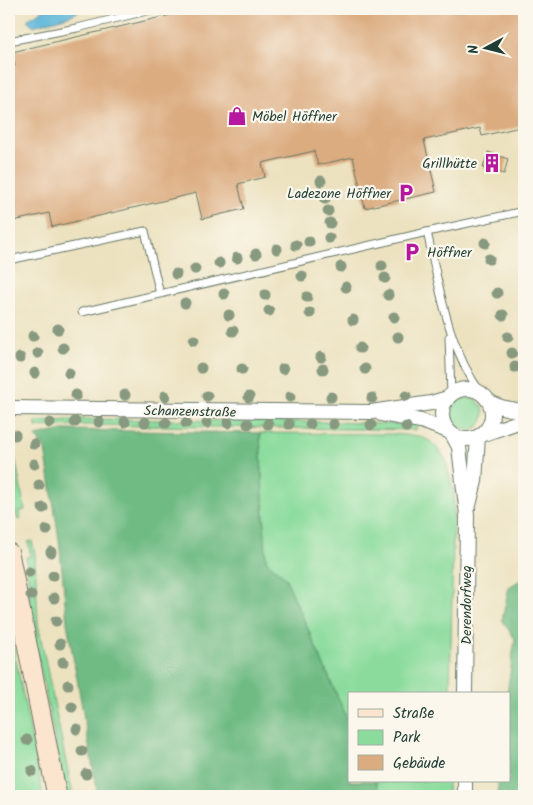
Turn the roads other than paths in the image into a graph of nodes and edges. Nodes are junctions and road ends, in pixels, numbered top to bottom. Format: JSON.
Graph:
{"nodes":[{"id":1,"x":155,"y":9,"type":"edge"},
{"id":2,"x":9,"y":41,"type":"edge"},
{"id":3,"x":524,"y":210,"type":"edge"},
{"id":4,"x":427,"y":232,"type":"junction"},
{"id":5,"x":9,"y":260,"type":"edge"},
{"id":6,"x":160,"y":294,"type":"junction"},
{"id":7,"x":82,"y":312,"type":"dead end"},
{"id":8,"x":449,"y":327,"type":"junction"},
{"id":9,"x":484,"y":395,"type":"junction"},
{"id":10,"x":449,"y":396,"type":"junction"},
{"id":11,"x":9,"y":408,"type":"edge"},
{"id":12,"x":524,"y":411,"type":"edge"},
{"id":13,"x":371,"y":412,"type":"junction"},
{"id":14,"x":524,"y":420,"type":"edge"},
{"id":15,"x":450,"y":433,"type":"junction"},
{"id":16,"x":481,"y":435,"type":"junction"},
{"id":17,"x":466,"y":515,"type":"junction"},
{"id":18,"x":9,"y":553,"type":"edge"},
{"id":19,"x":13,"y":599,"type":"edge"},
{"id":20,"x":465,"y":692,"type":"edge"},
{"id":21,"x":465,"y":782,"type":"edge"},
{"id":22,"x":57,"y":796,"type":"edge"},
{"id":23,"x":465,"y":796,"type":"edge"}],
"edges":[{"from":1,"to":2,"type":"lane"},
{"from":3,"to":4,"type":"lane"},
{"from":4,"to":6,"type":"lane"},
{"from":4,"to":8,"type":"lane"},
{"from":5,"to":6,"type":"lane"},
{"from":6,"to":7,"type":"lane"},
{"from":8,"to":9,"type":"lane"},
{"from":8,"to":10,"type":"lane"},
{"from":9,"to":10,"type":"street","name":"Schanzenstraße"},
{"from":9,"to":12,"type":"street","name":"Schanzenstraße"},
{"from":9,"to":16,"type":"street"},
{"from":10,"to":13,"type":"street","name":"Schanzenstraße"},
{"from":10,"to":15,"type":"street"},
{"from":11,"to":13,"type":"street","name":"Schanzenstraße"},
{"from":13,"to":15,"type":"street","name":"Schanzenstraße"},
{"from":14,"to":16,"type":"street","name":"Schanzenstraße"},
{"from":15,"to":16,"type":"street","name":"Schanzenstraße"},
{"from":15,"to":17,"type":"street","name":"Derendorfweg"},
{"from":16,"to":17,"type":"street","name":"Derendorfweg"},
{"from":17,"to":20,"type":"street","name":"Derendorfweg"},
{"from":18,"to":19,"type":"street"},
{"from":19,"to":22,"type":"street"},
{"from":21,"to":23,"type":"street"}]}
